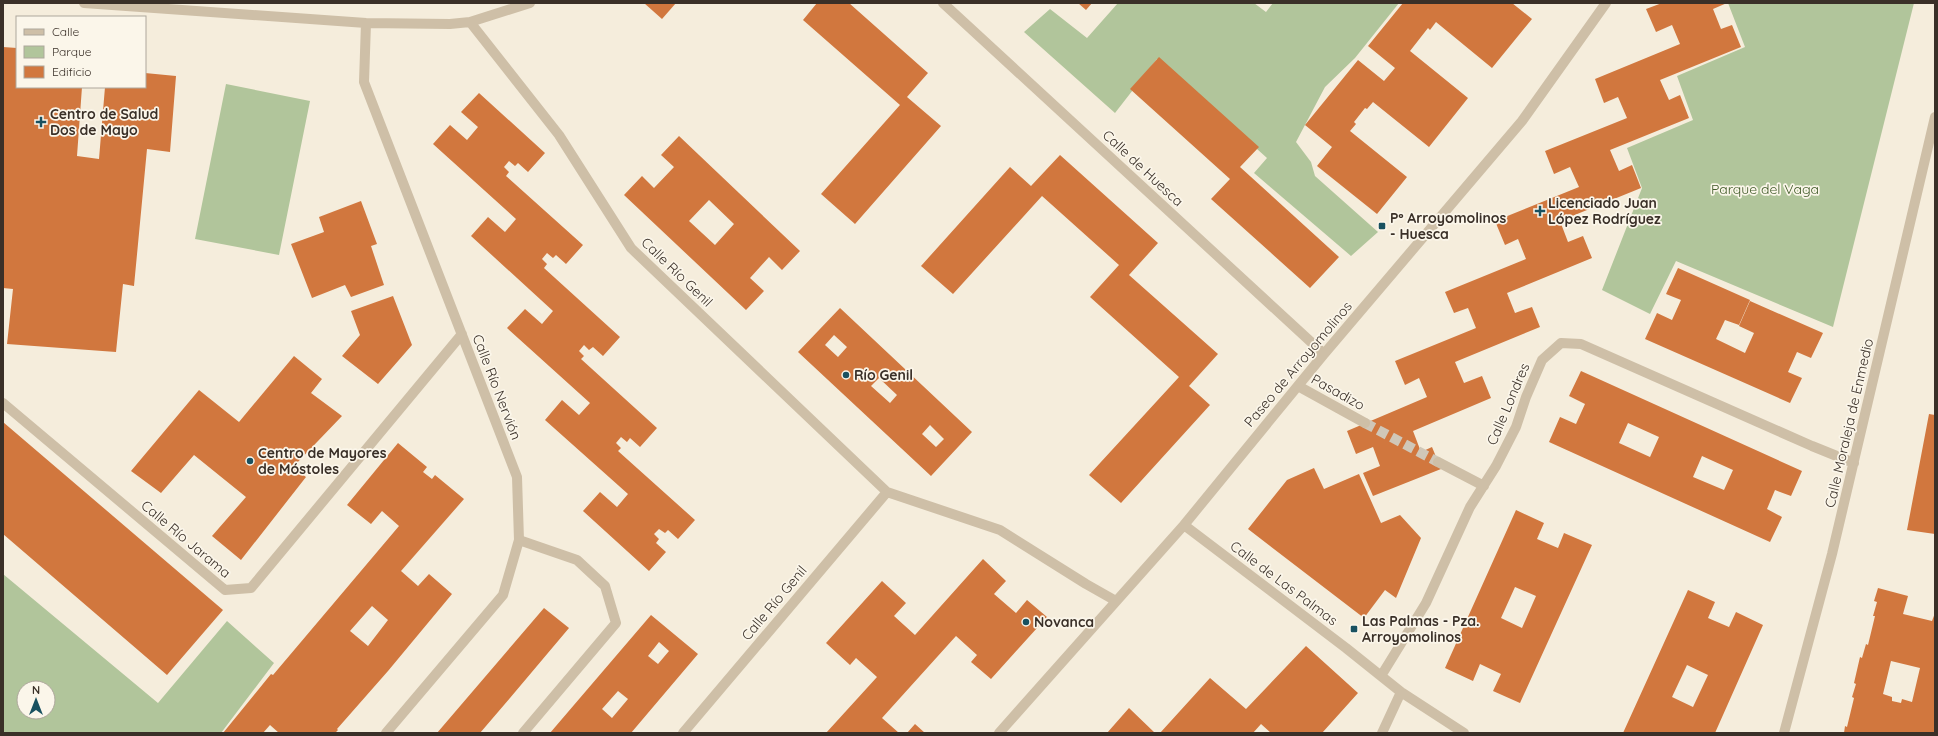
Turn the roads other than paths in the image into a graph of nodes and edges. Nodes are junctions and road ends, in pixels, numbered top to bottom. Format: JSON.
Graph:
{"nodes":[{"id":1,"x":84,"y":3,"type":"edge"},
{"id":2,"x":530,"y":3,"type":"edge"},
{"id":3,"x":943,"y":3,"type":"edge"},
{"id":4,"x":1606,"y":3,"type":"edge"},
{"id":5,"x":470,"y":22,"type":"junction"},
{"id":6,"x":366,"y":23,"type":"junction"},
{"id":7,"x":1935,"y":117,"type":"edge"},
{"id":8,"x":462,"y":334,"type":"junction"},
{"id":9,"x":1324,"y":354,"type":"junction"},
{"id":10,"x":1298,"y":386,"type":"junction"},
{"id":11,"x":3,"y":403,"type":"edge"},
{"id":12,"x":1365,"y":423,"type":"tunnel mouth"},
{"id":13,"x":1438,"y":462,"type":"tunnel mouth"},
{"id":14,"x":1854,"y":463,"type":"junction"},
{"id":15,"x":1484,"y":486,"type":"junction"},
{"id":16,"x":887,"y":492,"type":"junction"},
{"id":17,"x":1184,"y":525,"type":"junction"},
{"id":18,"x":519,"y":540,"type":"junction"},
{"id":19,"x":1116,"y":601,"type":"junction"},
{"id":20,"x":1381,"y":676,"type":"junction"},
{"id":21,"x":1401,"y":692,"type":"junction"},
{"id":22,"x":386,"y":733,"type":"edge"},
{"id":23,"x":523,"y":733,"type":"edge"},
{"id":24,"x":683,"y":733,"type":"edge"},
{"id":25,"x":999,"y":733,"type":"edge"},
{"id":26,"x":1382,"y":733,"type":"edge"},
{"id":27,"x":1464,"y":733,"type":"edge"},
{"id":28,"x":1784,"y":733,"type":"edge"}],
"edges":[{"from":1,"to":6,"type":"street"},
{"from":2,"to":5,"type":"street"},
{"from":3,"to":9,"type":"street","name":"Calle de Huesca"},
{"from":4,"to":9,"type":"street","name":"Paseo de Arroyomolinos"},
{"from":5,"to":6,"type":"street"},
{"from":5,"to":16,"type":"street","name":"Calle Río Genil"},
{"from":6,"to":8,"type":"street","name":"Calle Río Nervión"},
{"from":7,"to":14,"type":"street","name":"Calle Moraleja de Enmedio"},
{"from":8,"to":11,"type":"street","name":"Calle Río Jarama"},
{"from":8,"to":18,"type":"street","name":"Calle Río Nervión"},
{"from":9,"to":10,"type":"street","name":"Paseo de Arroyomolinos"},
{"from":10,"to":12,"type":"street","name":"Pasadizo"},
{"from":10,"to":17,"type":"street","name":"Paseo de Arroyomolinos"},
{"from":13,"to":15,"type":"street"},
{"from":14,"to":15,"type":"street","name":"Calle Londres"},
{"from":14,"to":28,"type":"street","name":"Calle Moraleja de Enmedio"},
{"from":15,"to":20,"type":"street","name":"Calle Londres"},
{"from":16,"to":19,"type":"street","name":"Calle Río Genil"},
{"from":16,"to":24,"type":"street","name":"Calle Río Genil"},
{"from":17,"to":19,"type":"street","name":"Paseo de Arroyomolinos"},
{"from":17,"to":20,"type":"street","name":"Calle de Las Palmas"},
{"from":18,"to":22,"type":"street","name":"Calle Río Nervión"},
{"from":18,"to":23,"type":"street"},
{"from":19,"to":25,"type":"street","name":"Paseo de Arroyomolinos"},
{"from":20,"to":21,"type":"street","name":"Calle de Las Palmas"},
{"from":21,"to":26,"type":"street"},
{"from":21,"to":27,"type":"street","name":"Calle de Las Palmas"}]}
